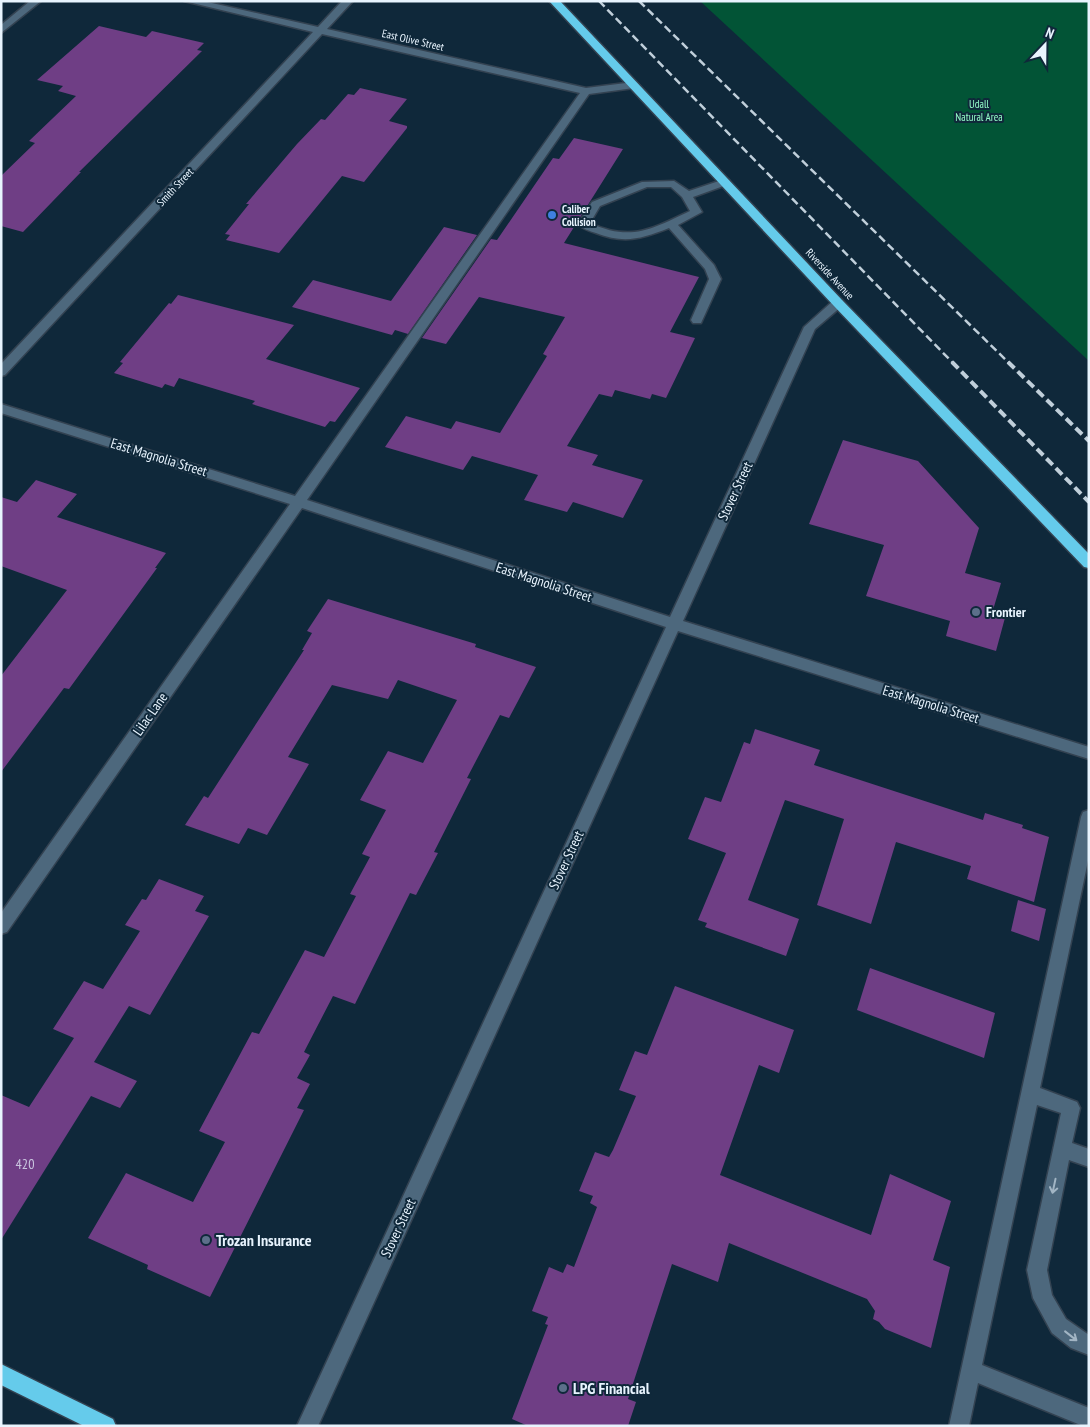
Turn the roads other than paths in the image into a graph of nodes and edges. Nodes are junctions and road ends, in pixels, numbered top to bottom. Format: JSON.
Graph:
{"nodes":[{"id":1,"x":36,"y":1,"type":"edge"},
{"id":2,"x":189,"y":1,"type":"edge"},
{"id":3,"x":348,"y":1,"type":"edge"},
{"id":4,"x":554,"y":1,"type":"edge"},
{"id":5,"x":1,"y":30,"type":"edge"},
{"id":6,"x":320,"y":31,"type":"junction"},
{"id":7,"x":634,"y":85,"type":"junction"},
{"id":8,"x":586,"y":91,"type":"junction"},
{"id":9,"x":725,"y":182,"type":"junction"},
{"id":10,"x":687,"y":195,"type":"junction"},
{"id":11,"x":671,"y":224,"type":"junction"},
{"id":12,"x":838,"y":303,"type":"junction"},
{"id":13,"x":697,"y":320,"type":"dead end"},
{"id":14,"x":1,"y":372,"type":"edge"},
{"id":15,"x":1,"y":408,"type":"edge"},
{"id":16,"x":299,"y":502,"type":"junction"},
{"id":17,"x":1089,"y":563,"type":"edge"},
{"id":18,"x":674,"y":624,"type":"junction"},
{"id":19,"x":1089,"y":753,"type":"edge"},
{"id":20,"x":1089,"y":817,"type":"edge"},
{"id":21,"x":1,"y":927,"type":"edge"},
{"id":22,"x":1031,"y":1094,"type":"junction"},
{"id":23,"x":1062,"y":1148,"type":"junction"},
{"id":24,"x":1089,"y":1158,"type":"edge"},
{"id":25,"x":1089,"y":1345,"type":"edge"},
{"id":26,"x":971,"y":1370,"type":"junction"},
{"id":27,"x":1,"y":1374,"type":"edge"},
{"id":28,"x":1089,"y":1418,"type":"edge"},
{"id":29,"x":106,"y":1426,"type":"edge"},
{"id":30,"x":307,"y":1426,"type":"edge"},
{"id":31,"x":959,"y":1426,"type":"edge"}],
"edges":[{"from":1,"to":5,"type":"street"},
{"from":2,"to":6,"type":"street","name":"East Olive Street"},
{"from":3,"to":6,"type":"street","name":"Smith Street"},
{"from":4,"to":7,"type":"highway","name":"Riverside Avenue"},
{"from":6,"to":8,"type":"street","name":"East Olive Street"},
{"from":6,"to":14,"type":"street","name":"Smith Street"},
{"from":7,"to":8,"type":"street","name":"East Olive Street"},
{"from":7,"to":9,"type":"highway","name":"Riverside Avenue"},
{"from":8,"to":16,"type":"street","name":"Lilac Lane"},
{"from":9,"to":10,"type":"street"},
{"from":9,"to":12,"type":"highway","name":"Riverside Avenue"},
{"from":10,"to":11,"type":"street"},
{"from":10,"to":11,"type":"street"},
{"from":11,"to":13,"type":"street"},
{"from":12,"to":17,"type":"highway","name":"Riverside Avenue"},
{"from":12,"to":18,"type":"street","name":"Stover Street"},
{"from":15,"to":16,"type":"street","name":"East Magnolia Street"},
{"from":16,"to":18,"type":"street","name":"East Magnolia Street"},
{"from":16,"to":21,"type":"street","name":"Lilac Lane"},
{"from":18,"to":19,"type":"street","name":"East Magnolia Street"},
{"from":18,"to":30,"type":"street","name":"Stover Street"},
{"from":20,"to":22,"type":"street"},
{"from":22,"to":23,"type":"street"},
{"from":22,"to":26,"type":"street"},
{"from":23,"to":24,"type":"street"},
{"from":23,"to":25,"type":"street","one_way":true},
{"from":26,"to":28,"type":"street"},
{"from":26,"to":31,"type":"street"},
{"from":27,"to":29,"type":"highway"}]}
